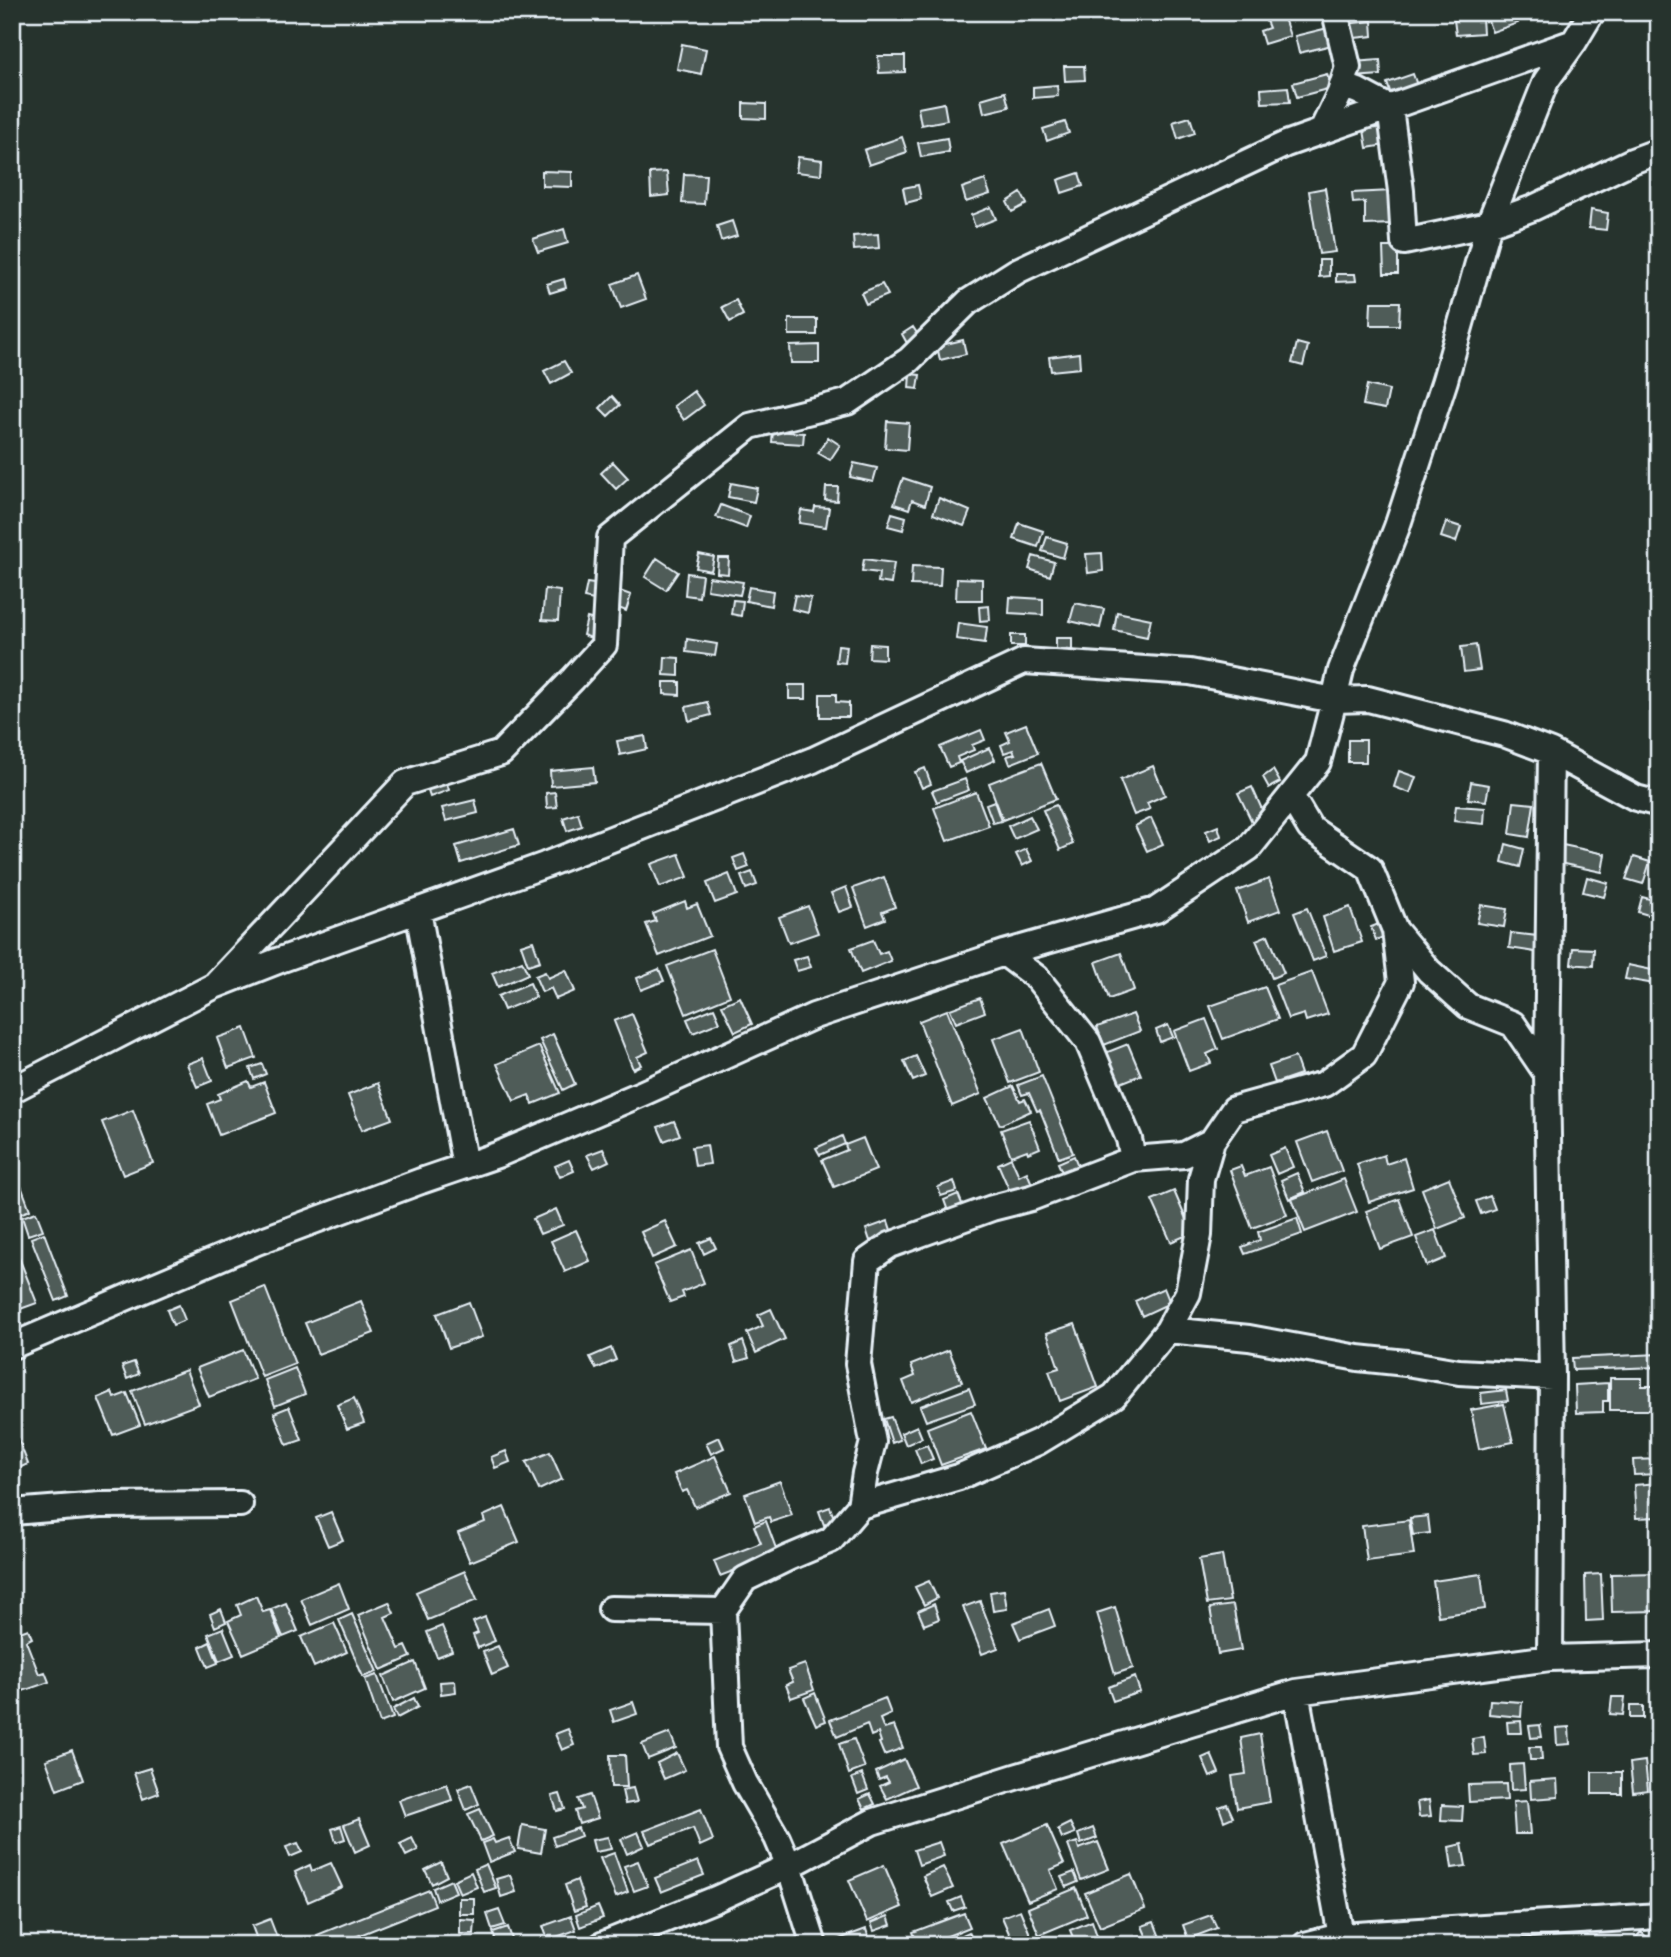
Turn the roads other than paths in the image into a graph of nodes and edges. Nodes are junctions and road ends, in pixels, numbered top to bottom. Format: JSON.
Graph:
{"nodes":[{"id":1,"x":1335,"y":12,"type":"edge"},
{"id":2,"x":1592,"y":12,"type":"edge"},
{"id":3,"x":1574,"y":42,"type":"junction"},
{"id":4,"x":1342,"y":85,"type":"junction"},
{"id":5,"x":1390,"y":108,"type":"junction"},
{"id":6,"x":1321,"y":132,"type":"junction"},
{"id":7,"x":1659,"y":151,"type":"edge"},
{"id":8,"x":1489,"y":224,"type":"junction"},
{"id":9,"x":1334,"y":700,"type":"junction"},
{"id":10,"x":1551,"y":752,"type":"junction"},
{"id":11,"x":1291,"y":796,"type":"junction"},
{"id":12,"x":1659,"y":804,"type":"edge"},
{"id":13,"x":418,"y":911,"type":"junction"},
{"id":14,"x":1395,"y":930,"type":"junction"},
{"id":15,"x":1004,"y":953,"type":"junction"},
{"id":16,"x":214,"y":986,"type":"junction"},
{"id":17,"x":1547,"y":1074,"type":"junction"},
{"id":18,"x":12,"y":1090,"type":"edge"},
{"id":19,"x":1212,"y":1141,"type":"junction"},
{"id":20,"x":1184,"y":1155,"type":"junction"},
{"id":21,"x":1133,"y":1159,"type":"junction"},
{"id":22,"x":465,"y":1166,"type":"junction"},
{"id":23,"x":1200,"y":1179,"type":"junction"},
{"id":24,"x":1168,"y":1330,"type":"junction"},
{"id":25,"x":12,"y":1346,"type":"edge"},
{"id":26,"x":1552,"y":1377,"type":"junction"},
{"id":27,"x":240,"y":1504,"type":"dead end"},
{"id":28,"x":860,"y":1506,"type":"junction"},
{"id":29,"x":12,"y":1512,"type":"edge"},
{"id":30,"x":611,"y":1609,"type":"dead end"},
{"id":31,"x":723,"y":1611,"type":"junction"},
{"id":32,"x":1659,"y":1655,"type":"edge"},
{"id":33,"x":1550,"y":1658,"type":"junction"},
{"id":34,"x":1296,"y":1692,"type":"junction"},
{"id":35,"x":789,"y":1866,"type":"junction"},
{"id":36,"x":1659,"y":1916,"type":"edge"},
{"id":37,"x":1341,"y":1940,"type":"edge"},
{"id":38,"x":602,"y":1945,"type":"edge"},
{"id":39,"x":814,"y":1945,"type":"edge"},
{"id":40,"x":1305,"y":1945,"type":"edge"}],
"edges":[{"from":1,"to":4,"type":"street"},
{"from":2,"to":3,"type":"street"},
{"from":3,"to":5,"type":"street"},
{"from":3,"to":8,"type":"street"},
{"from":4,"to":5,"type":"street"},
{"from":4,"to":6,"type":"street"},
{"from":5,"to":6,"type":"street"},
{"from":5,"to":8,"type":"street"},
{"from":6,"to":16,"type":"street"},
{"from":7,"to":8,"type":"street"},
{"from":8,"to":9,"type":"street"},
{"from":9,"to":10,"type":"street"},
{"from":9,"to":11,"type":"street"},
{"from":9,"to":13,"type":"street"},
{"from":10,"to":12,"type":"street"},
{"from":10,"to":17,"type":"street"},
{"from":11,"to":14,"type":"street"},
{"from":11,"to":15,"type":"street"},
{"from":13,"to":16,"type":"street"},
{"from":13,"to":22,"type":"street"},
{"from":14,"to":17,"type":"street"},
{"from":14,"to":19,"type":"street"},
{"from":15,"to":21,"type":"street"},
{"from":15,"to":22,"type":"street"},
{"from":16,"to":18,"type":"street"},
{"from":17,"to":26,"type":"street"},
{"from":19,"to":20,"type":"street"},
{"from":19,"to":23,"type":"street"},
{"from":20,"to":21,"type":"street"},
{"from":20,"to":23,"type":"street"},
{"from":21,"to":28,"type":"street"},
{"from":22,"to":25,"type":"street"},
{"from":23,"to":24,"type":"street"},
{"from":24,"to":26,"type":"street"},
{"from":24,"to":28,"type":"street"},
{"from":26,"to":33,"type":"street"},
{"from":27,"to":29,"type":"street"},
{"from":28,"to":31,"type":"street"},
{"from":30,"to":31,"type":"street"},
{"from":31,"to":35,"type":"street"},
{"from":32,"to":33,"type":"street"},
{"from":33,"to":34,"type":"street"},
{"from":34,"to":35,"type":"street"},
{"from":34,"to":37,"type":"street"},
{"from":35,"to":38,"type":"street"},
{"from":35,"to":39,"type":"street"},
{"from":36,"to":37,"type":"street"},
{"from":37,"to":40,"type":"street"}]}
